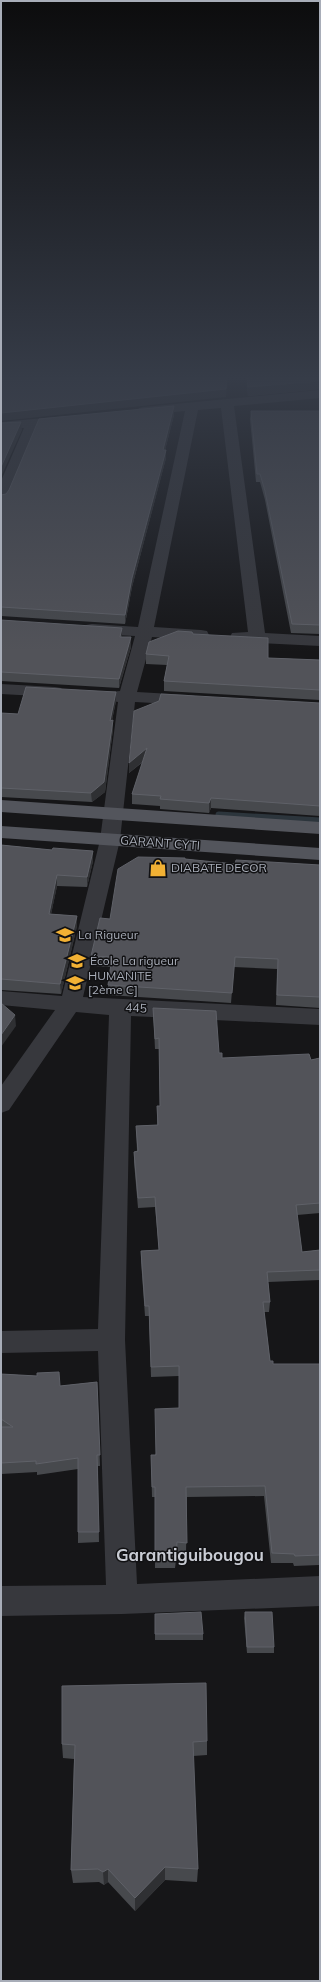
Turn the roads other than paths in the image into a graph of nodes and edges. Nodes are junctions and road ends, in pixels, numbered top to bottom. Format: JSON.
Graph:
{"nodes":[{"id":1,"x":14,"y":467,"type":"edge"},
{"id":2,"x":180,"y":467,"type":"edge"},
{"id":3,"x":235,"y":467,"type":"edge"},
{"id":4,"x":1,"y":498,"type":"edge"},
{"id":5,"x":77,"y":628,"type":"edge"},
{"id":6,"x":145,"y":632,"type":"junction"},
{"id":7,"x":257,"y":638,"type":"junction"},
{"id":8,"x":320,"y":641,"type":"edge"},
{"id":9,"x":1,"y":689,"type":"edge"},
{"id":10,"x":72,"y":693,"type":"edge"},
{"id":11,"x":96,"y":695,"type":"edge"},
{"id":12,"x":127,"y":696,"type":"junction"},
{"id":13,"x":202,"y":700,"type":"edge"},
{"id":14,"x":1,"y":806,"type":"edge"},
{"id":15,"x":113,"y":814,"type":"junction"},
{"id":16,"x":320,"y":828,"type":"edge"},
{"id":17,"x":1,"y":832,"type":"edge"},
{"id":18,"x":110,"y":840,"type":"junction"},
{"id":19,"x":320,"y":854,"type":"edge"},
{"id":20,"x":1,"y":998,"type":"edge"},
{"id":21,"x":71,"y":1003,"type":"junction"},
{"id":22,"x":120,"y":1008,"type":"junction"},
{"id":23,"x":320,"y":1017,"type":"edge"},
{"id":24,"x":1,"y":1104,"type":"edge"},
{"id":25,"x":111,"y":1340,"type":"junction"},
{"id":26,"x":1,"y":1342,"type":"edge"},
{"id":27,"x":320,"y":1591,"type":"edge"},
{"id":28,"x":122,"y":1599,"type":"junction"},
{"id":29,"x":1,"y":1600,"type":"edge"}],
"edges":[{"from":1,"to":4,"type":"street"},
{"from":2,"to":6,"type":"street"},
{"from":3,"to":7,"type":"street"},
{"from":5,"to":6,"type":"street"},
{"from":6,"to":7,"type":"street"},
{"from":6,"to":12,"type":"street"},
{"from":7,"to":8,"type":"street"},
{"from":9,"to":10,"type":"street"},
{"from":11,"to":12,"type":"street"},
{"from":12,"to":13,"type":"street"},
{"from":12,"to":15,"type":"street"},
{"from":14,"to":15,"type":"main road"},
{"from":15,"to":16,"type":"main road"},
{"from":15,"to":18,"type":"street"},
{"from":17,"to":18,"type":"main road","name":"GARANT CYTI"},
{"from":18,"to":19,"type":"main road","name":"GARANT CYTI"},
{"from":18,"to":21,"type":"street"},
{"from":20,"to":21,"type":"street","name":"445"},
{"from":21,"to":22,"type":"street","name":"445"},
{"from":21,"to":24,"type":"street"},
{"from":22,"to":23,"type":"street","name":"445"},
{"from":22,"to":25,"type":"street"},
{"from":25,"to":26,"type":"street"},
{"from":25,"to":28,"type":"street"},
{"from":27,"to":28,"type":"street"},
{"from":28,"to":29,"type":"street"}]}
